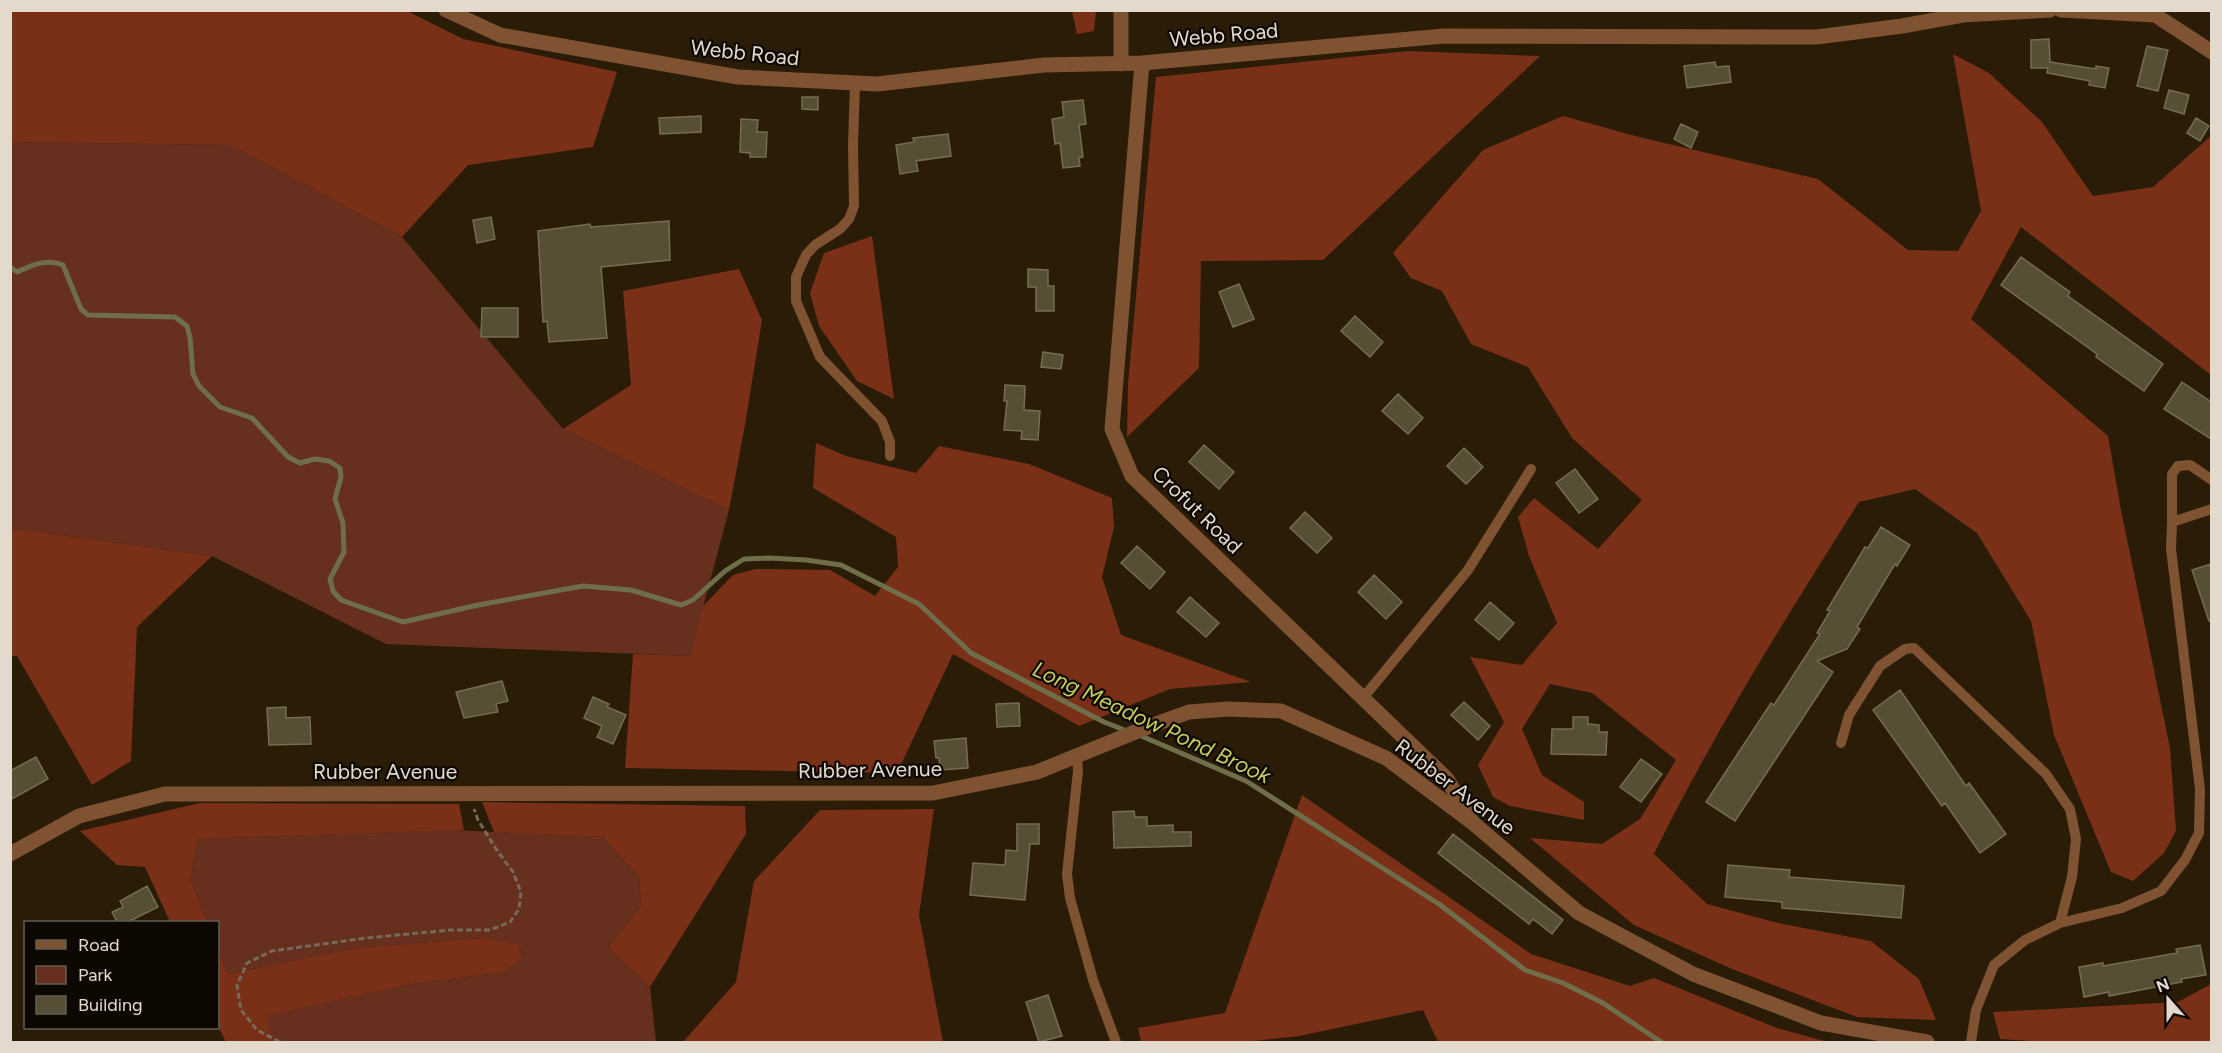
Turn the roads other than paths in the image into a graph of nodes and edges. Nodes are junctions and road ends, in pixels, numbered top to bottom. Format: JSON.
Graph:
{"nodes":[{"id":1,"x":446,"y":10,"type":"edge"},
{"id":2,"x":1121,"y":10,"type":"edge"},
{"id":3,"x":2050,"y":10,"type":"edge"},
{"id":4,"x":2061,"y":10,"type":"edge"},
{"id":5,"x":2211,"y":52,"type":"edge"},
{"id":6,"x":1142,"y":63,"type":"junction"},
{"id":7,"x":1121,"y":64,"type":"junction"},
{"id":8,"x":855,"y":83,"type":"junction"},
{"id":9,"x":890,"y":456,"type":"dead end"},
{"id":10,"x":1531,"y":469,"type":"dead end"},
{"id":11,"x":2211,"y":480,"type":"edge"},
{"id":12,"x":2211,"y":508,"type":"edge"},
{"id":13,"x":2172,"y":522,"type":"junction"},
{"id":14,"x":1363,"y":698,"type":"junction"},
{"id":15,"x":1841,"y":743,"type":"dead end"},
{"id":16,"x":1077,"y":757,"type":"junction"},
{"id":17,"x":1473,"y":823,"type":"junction"},
{"id":18,"x":10,"y":854,"type":"edge"},
{"id":19,"x":2060,"y":923,"type":"junction"},
{"id":20,"x":1116,"y":1042,"type":"edge"},
{"id":21,"x":1927,"y":1042,"type":"edge"},
{"id":22,"x":1971,"y":1042,"type":"edge"}],
"edges":[{"from":1,"to":8,"type":"street","name":"Webb Road"},
{"from":2,"to":7,"type":"street"},
{"from":3,"to":6,"type":"street","name":"Webb Road"},
{"from":4,"to":5,"type":"street"},
{"from":6,"to":7,"type":"street","name":"Webb Road"},
{"from":6,"to":14,"type":"street","name":"Crofut Road"},
{"from":7,"to":8,"type":"street","name":"Webb Road"},
{"from":8,"to":9,"type":"lane"},
{"from":10,"to":14,"type":"lane"},
{"from":11,"to":13,"type":"lane"},
{"from":12,"to":13,"type":"lane"},
{"from":13,"to":19,"type":"lane"},
{"from":14,"to":17,"type":"street","name":"Crofut Road"},
{"from":15,"to":19,"type":"lane"},
{"from":16,"to":17,"type":"street","name":"Rubber Avenue"},
{"from":16,"to":18,"type":"street","name":"Rubber Avenue"},
{"from":16,"to":20,"type":"lane"},
{"from":17,"to":21,"type":"street","name":"Rubber Avenue"},
{"from":19,"to":22,"type":"lane"}]}
